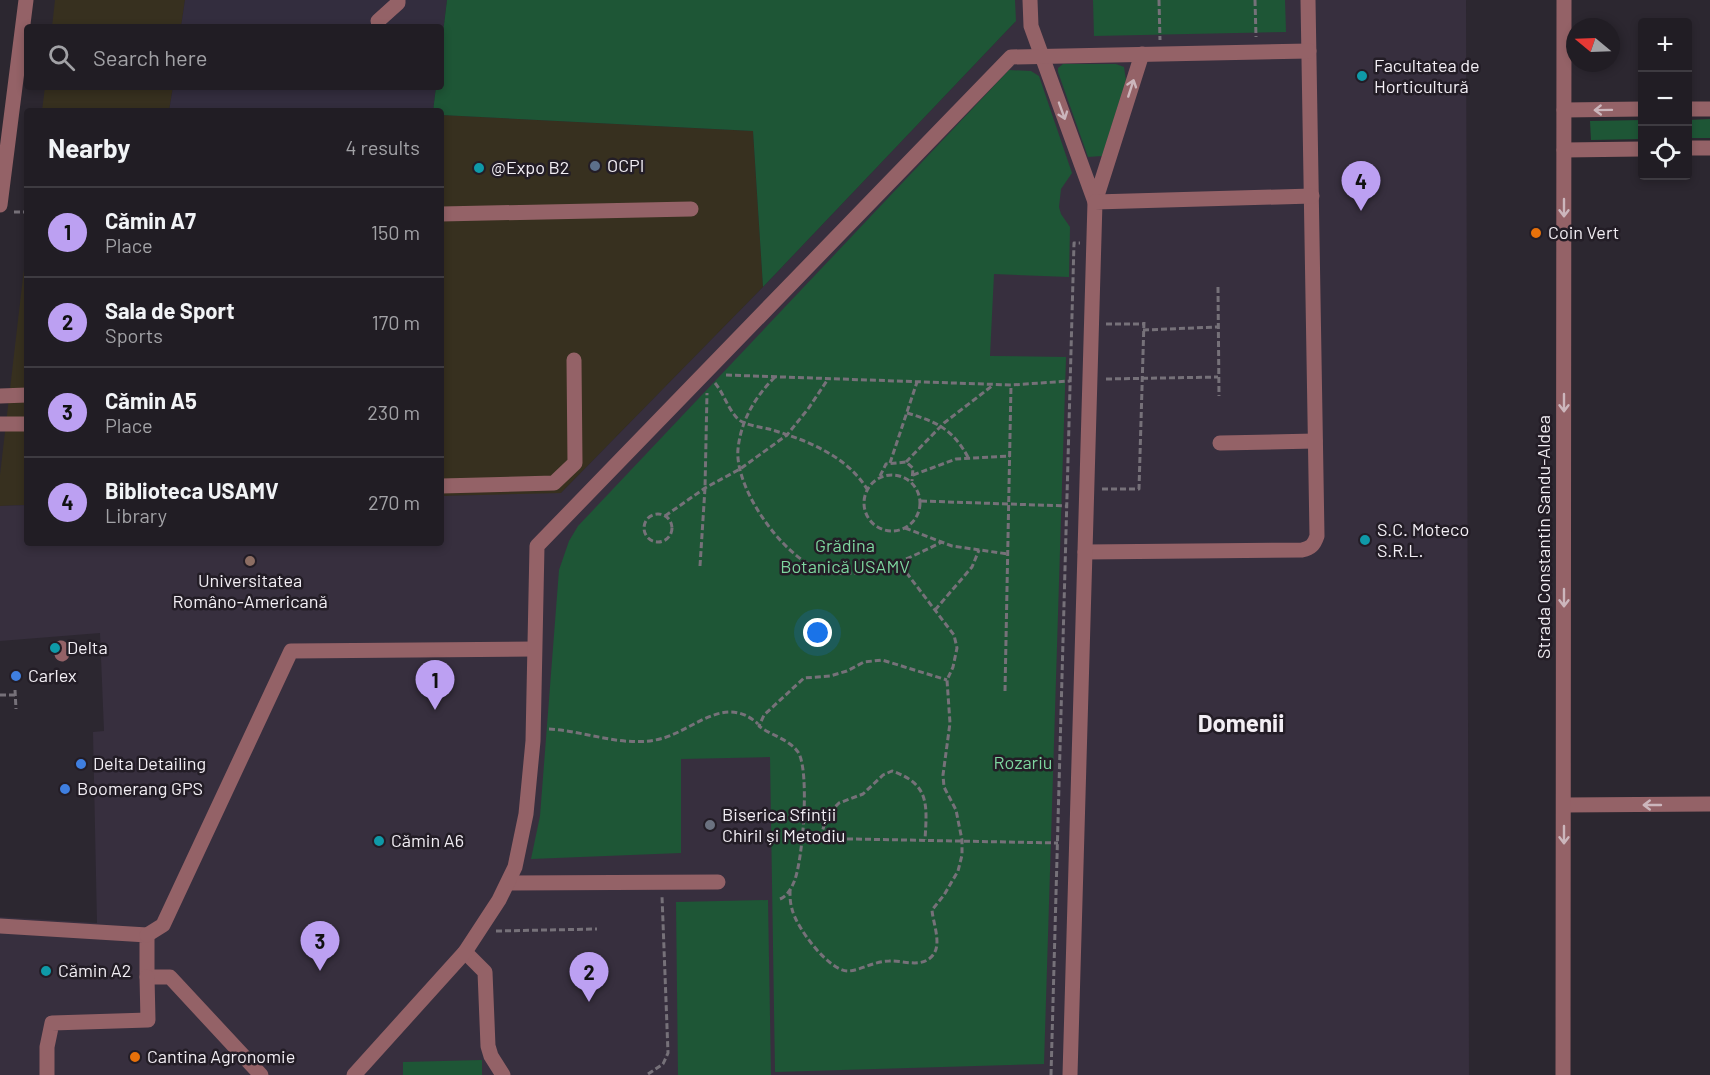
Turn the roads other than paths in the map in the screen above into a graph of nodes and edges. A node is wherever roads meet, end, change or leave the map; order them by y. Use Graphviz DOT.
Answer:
graph roads {
  1 [pos="26,0"];
  2 [pos="398,0"];
  3 [pos="1030,0"];
  4 [pos="1308,0"];
  5 [pos="1564,0"];
  6 [pos="378,21"];
  7 [pos="1309,51"];
  8 [pos="1142,54"];
  9 [pos="1043,56"];
  10 [pos="1638,109"];
  11 [pos="1692,109"];
  12 [pos="1710,109"];
  13 [pos="1564,110"];
  14 [pos="1692,148"];
  15 [pos="1710,148"];
  16 [pos="1638,149"];
  17 [pos="1564,150"];
  18 [pos="1312,196"];
  19 [pos="1095,202"];
  20 [pos="0,205"];
  21 [pos="691,209"];
  22 [pos="444,214"];
  23 [pos="574,360"];
  24 [pos="24,395"];
  25 [pos="0,396"];
  26 [pos="0,424"];
  27 [pos="24,424"];
  28 [pos="1315,441"];
  29 [pos="1220,442"];
  30 [pos="444,486"];
  31 [pos="1085,552"];
  32 [pos="534,649"];
  33 [pos="1710,804"];
  34 [pos="1564,806"];
  35 [pos="718,882"];
  36 [pos="509,883"];
  37 [pos="0,926"];
  38 [pos="147,935"];
  39 [pos="465,952"];
  40 [pos="147,977"];
  41 [pos="47,1075"];
  42 [pos="261,1075"];
  43 [pos="354,1075"];
  44 [pos="503,1075"];
  45 [pos="1070,1075"];
  46 [pos="1563,1075"];
  1 -- 20 [label="street"];
  2 -- 6 [label="street"];
  3 -- 9 [label="street"];
  4 -- 7 [label="street"];
  5 -- 13 [label="street, Strada Constantin Sandu-Aldea"];
  7 -- 8 [label="street"];
  7 -- 18 [label="street"];
  8 -- 9 [label="street"];
  19 -- 8 [label="street, one-way"];
  9 -- 19 [label="street, one-way"];
  9 -- 32 [label="street"];
  10 -- 13 [label="street, one-way"];
  11 -- 12 [label="street"];
  13 -- 17 [label="street, Strada Constantin Sandu-Aldea"];
  14 -- 15 [label="street"];
  16 -- 17 [label="street"];
  17 -- 34 [label="street, Strada Constantin Sandu-Aldea, one-way"];
  18 -- 19 [label="street"];
  18 -- 28 [label="street"];
  19 -- 31 [label="street"];
  21 -- 22 [label="street"];
  23 -- 30 [label="street"];
  24 -- 25 [label="street"];
  26 -- 27 [label="street"];
  28 -- 29 [label="street"];
  28 -- 31 [label="street"];
  31 -- 45 [label="street"];
  32 -- 36 [label="street"];
  32 -- 38 [label="street"];
  33 -- 34 [label="street, one-way"];
  34 -- 46 [label="street, Strada Constantin Sandu-Aldea, one-way"];
  35 -- 36 [label="street"];
  36 -- 39 [label="street"];
  37 -- 38 [label="street"];
  38 -- 40 [label="street"];
  39 -- 43 [label="street"];
  39 -- 44 [label="street"];
  40 -- 41 [label="street"];
  40 -- 42 [label="street"];
}
